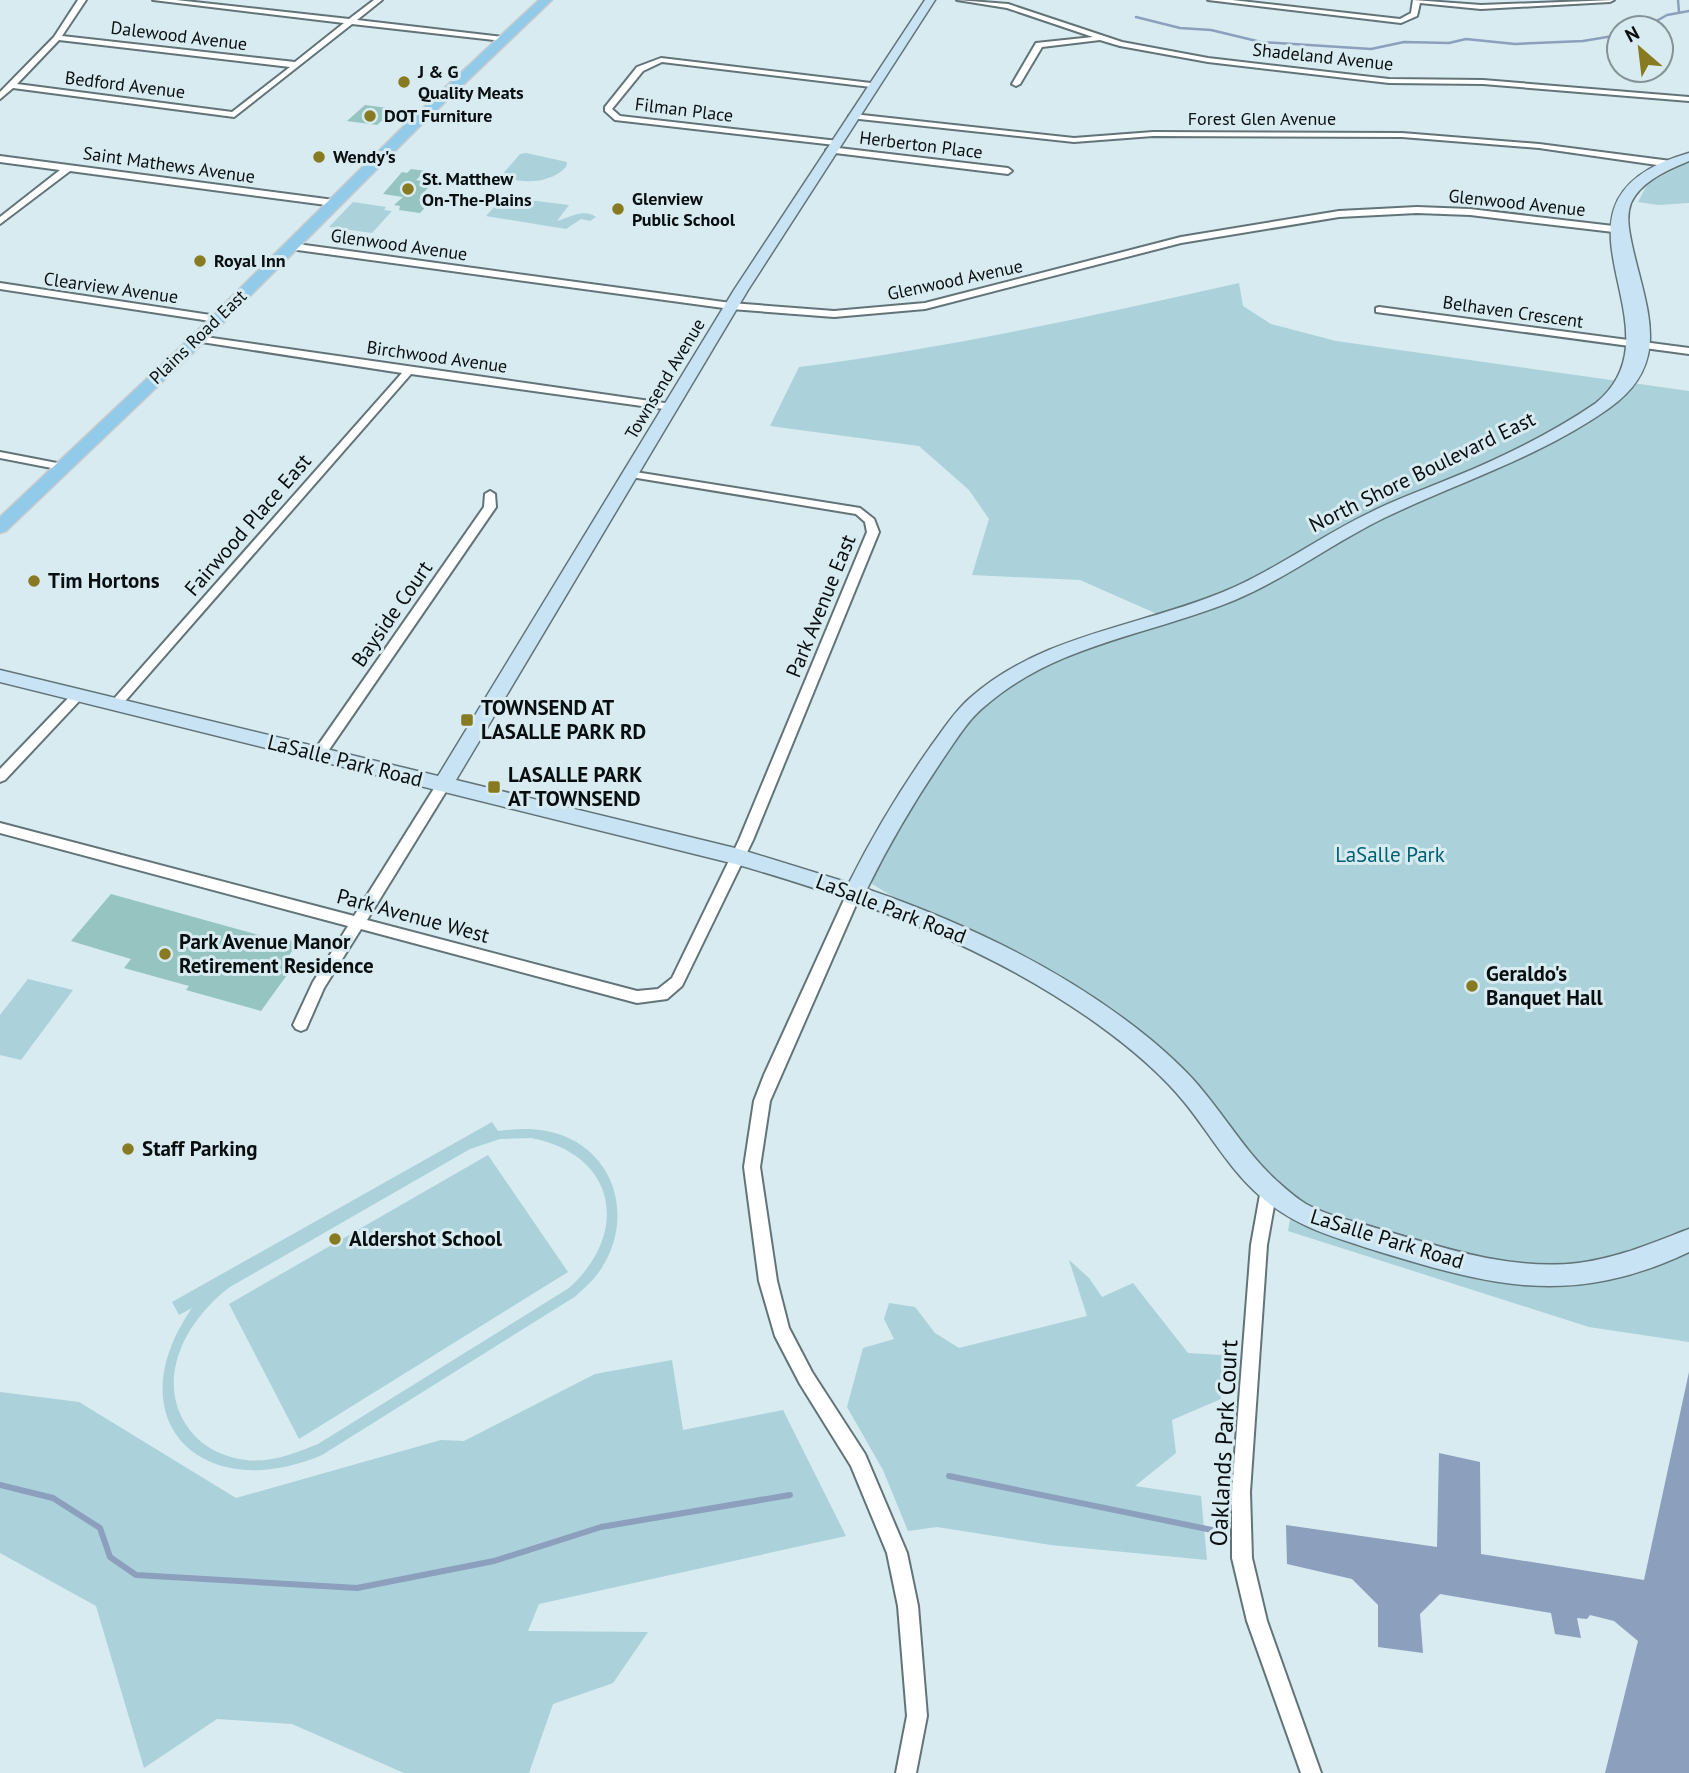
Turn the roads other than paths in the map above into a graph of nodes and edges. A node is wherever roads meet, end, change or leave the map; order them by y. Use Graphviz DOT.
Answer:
graph roads {
  1 [pos="82,0"];
  2 [pos="157,0"];
  3 [pos="378,0"];
  4 [pos="547,0"];
  5 [pos="930,0"];
  6 [pos="961,0"];
  7 [pos="1212,0"];
  8 [pos="1417,0"];
  9 [pos="1610,0"];
  10 [pos="351,22"];
  11 [pos="57,38"];
  12 [pos="503,39"];
  13 [pos="1105,39"];
  14 [pos="297,65"];
  15 [pos="1016,84"];
  16 [pos="871,85"];
  17 [pos="12,86"];
  18 [pos="0,97"];
  19 [pos="1689,99"];
  20 [pos="853,116"];
  21 [pos="833,146"];
  22 [pos="1689,158"];
  23 [pos="0,159"];
  24 [pos="1671,164"];
  25 [pos="69,167"];
  26 [pos="1008,171"];
  27 [pos="334,204"];
  28 [pos="0,221"];
  29 [pos="1622,230"];
  30 [pos="290,246"];
  31 [pos="0,286"];
  32 [pos="731,306"];
  33 [pos="1379,310"];
  34 [pos="217,319"];
  35 [pos="198,338"];
  36 [pos="1643,344"];
  37 [pos="1689,351"];
  38 [pos="409,371"];
  39 [pos="671,407"];
  40 [pos="0,455"];
  41 [pos="62,467"];
  42 [pos="629,474"];
  43 [pos="490,494"];
  44 [pos="0,527"];
  45 [pos="0,676"];
  46 [pos="78,695"];
  47 [pos="116,704"];
  48 [pos="319,754"];
  49 [pos="0,777"];
  50 [pos="443,785"];
  51 [pos="0,828"];
  52 [pos="739,858"];
  53 [pos="855,891"];
  54 [pos="360,922"];
  55 [pos="301,1024"];
  56 [pos="1269,1189"];
  57 [pos="1689,1240"];
  58 [pos="906,1773"];
  59 [pos="1311,1773"];
  1 -- 11 [label="street"];
  2 -- 10 [label="street"];
  3 -- 10 [label="street"];
  4 -- 12 [label="main road, Plains Road East"];
  5 -- 16 [label="street, Townsend Avenue"];
  6 -- 13 [label="street, Shadeland Avenue"];
  7 -- 8 [label="street"];
  8 -- 9 [label="street"];
  10 -- 12 [label="street"];
  10 -- 14 [label="street"];
  11 -- 14 [label="street, Dalewood Avenue"];
  11 -- 17 [label="street"];
  12 -- 27 [label="main road, Plains Road East"];
  13 -- 15 [label="street"];
  13 -- 19 [label="street, Shadeland Avenue"];
  14 -- 17 [label="street, Bedford Avenue"];
  16 -- 20 [label="street, Townsend Avenue"];
  16 -- 21 [label="street, Filman Place"];
  17 -- 18 [label="street"];
  20 -- 21 [label="street, Townsend Avenue"];
  20 -- 24 [label="street, Forest Glen Avenue"];
  21 -- 26 [label="street, Herberton Place"];
  21 -- 32 [label="street, Townsend Avenue"];
  22 -- 24 [label="street, North Shore Boulevard East"];
  23 -- 25 [label="street, Saint Mathews Avenue"];
  24 -- 29 [label="street, North Shore Boulevard East"];
  25 -- 27 [label="street, Saint Mathews Avenue"];
  25 -- 28 [label="street"];
  27 -- 30 [label="main road, Plains Road East"];
  29 -- 32 [label="street, Glenwood Avenue"];
  29 -- 36 [label="street, North Shore Boulevard East"];
  30 -- 32 [label="street, Glenwood Avenue"];
  30 -- 34 [label="main road, Plains Road East"];
  31 -- 34 [label="street, Clearview Avenue"];
  32 -- 39 [label="street, Townsend Avenue"];
  33 -- 36 [label="street, Belhaven Crescent"];
  34 -- 35 [label="main road, Plains Road East"];
  35 -- 38 [label="street, Birchwood Avenue"];
  35 -- 41 [label="main road, Plains Road East"];
  36 -- 37 [label="street"];
  36 -- 53 [label="street, North Shore Boulevard East"];
  38 -- 39 [label="street, Birchwood Avenue"];
  38 -- 47 [label="street, Fairwood Place East"];
  39 -- 42 [label="street, Townsend Avenue"];
  40 -- 41 [label="street"];
  41 -- 44 [label="main road, Plains Road East"];
  42 -- 50 [label="street, Townsend Avenue"];
  42 -- 52 [label="street, Park Avenue East"];
  43 -- 48 [label="street, Bayside Court"];
  45 -- 46 [label="street, LaSalle Park Road"];
  46 -- 47 [label="street, LaSalle Park Road"];
  46 -- 49 [label="street"];
  47 -- 48 [label="street, LaSalle Park Road"];
  48 -- 50 [label="street, LaSalle Park Road"];
  50 -- 52 [label="street, LaSalle Park Road"];
  50 -- 54 [label="street"];
  51 -- 54 [label="street, Park Avenue West"];
  52 -- 53 [label="street, LaSalle Park Road"];
  52 -- 54 [label="street, Park Avenue West"];
  53 -- 56 [label="street, LaSalle Park Road"];
  53 -- 58 [label="street"];
  54 -- 55 [label="street"];
  56 -- 57 [label="street, LaSalle Park Road"];
  56 -- 59 [label="street, Oaklands Park Court"];
}
